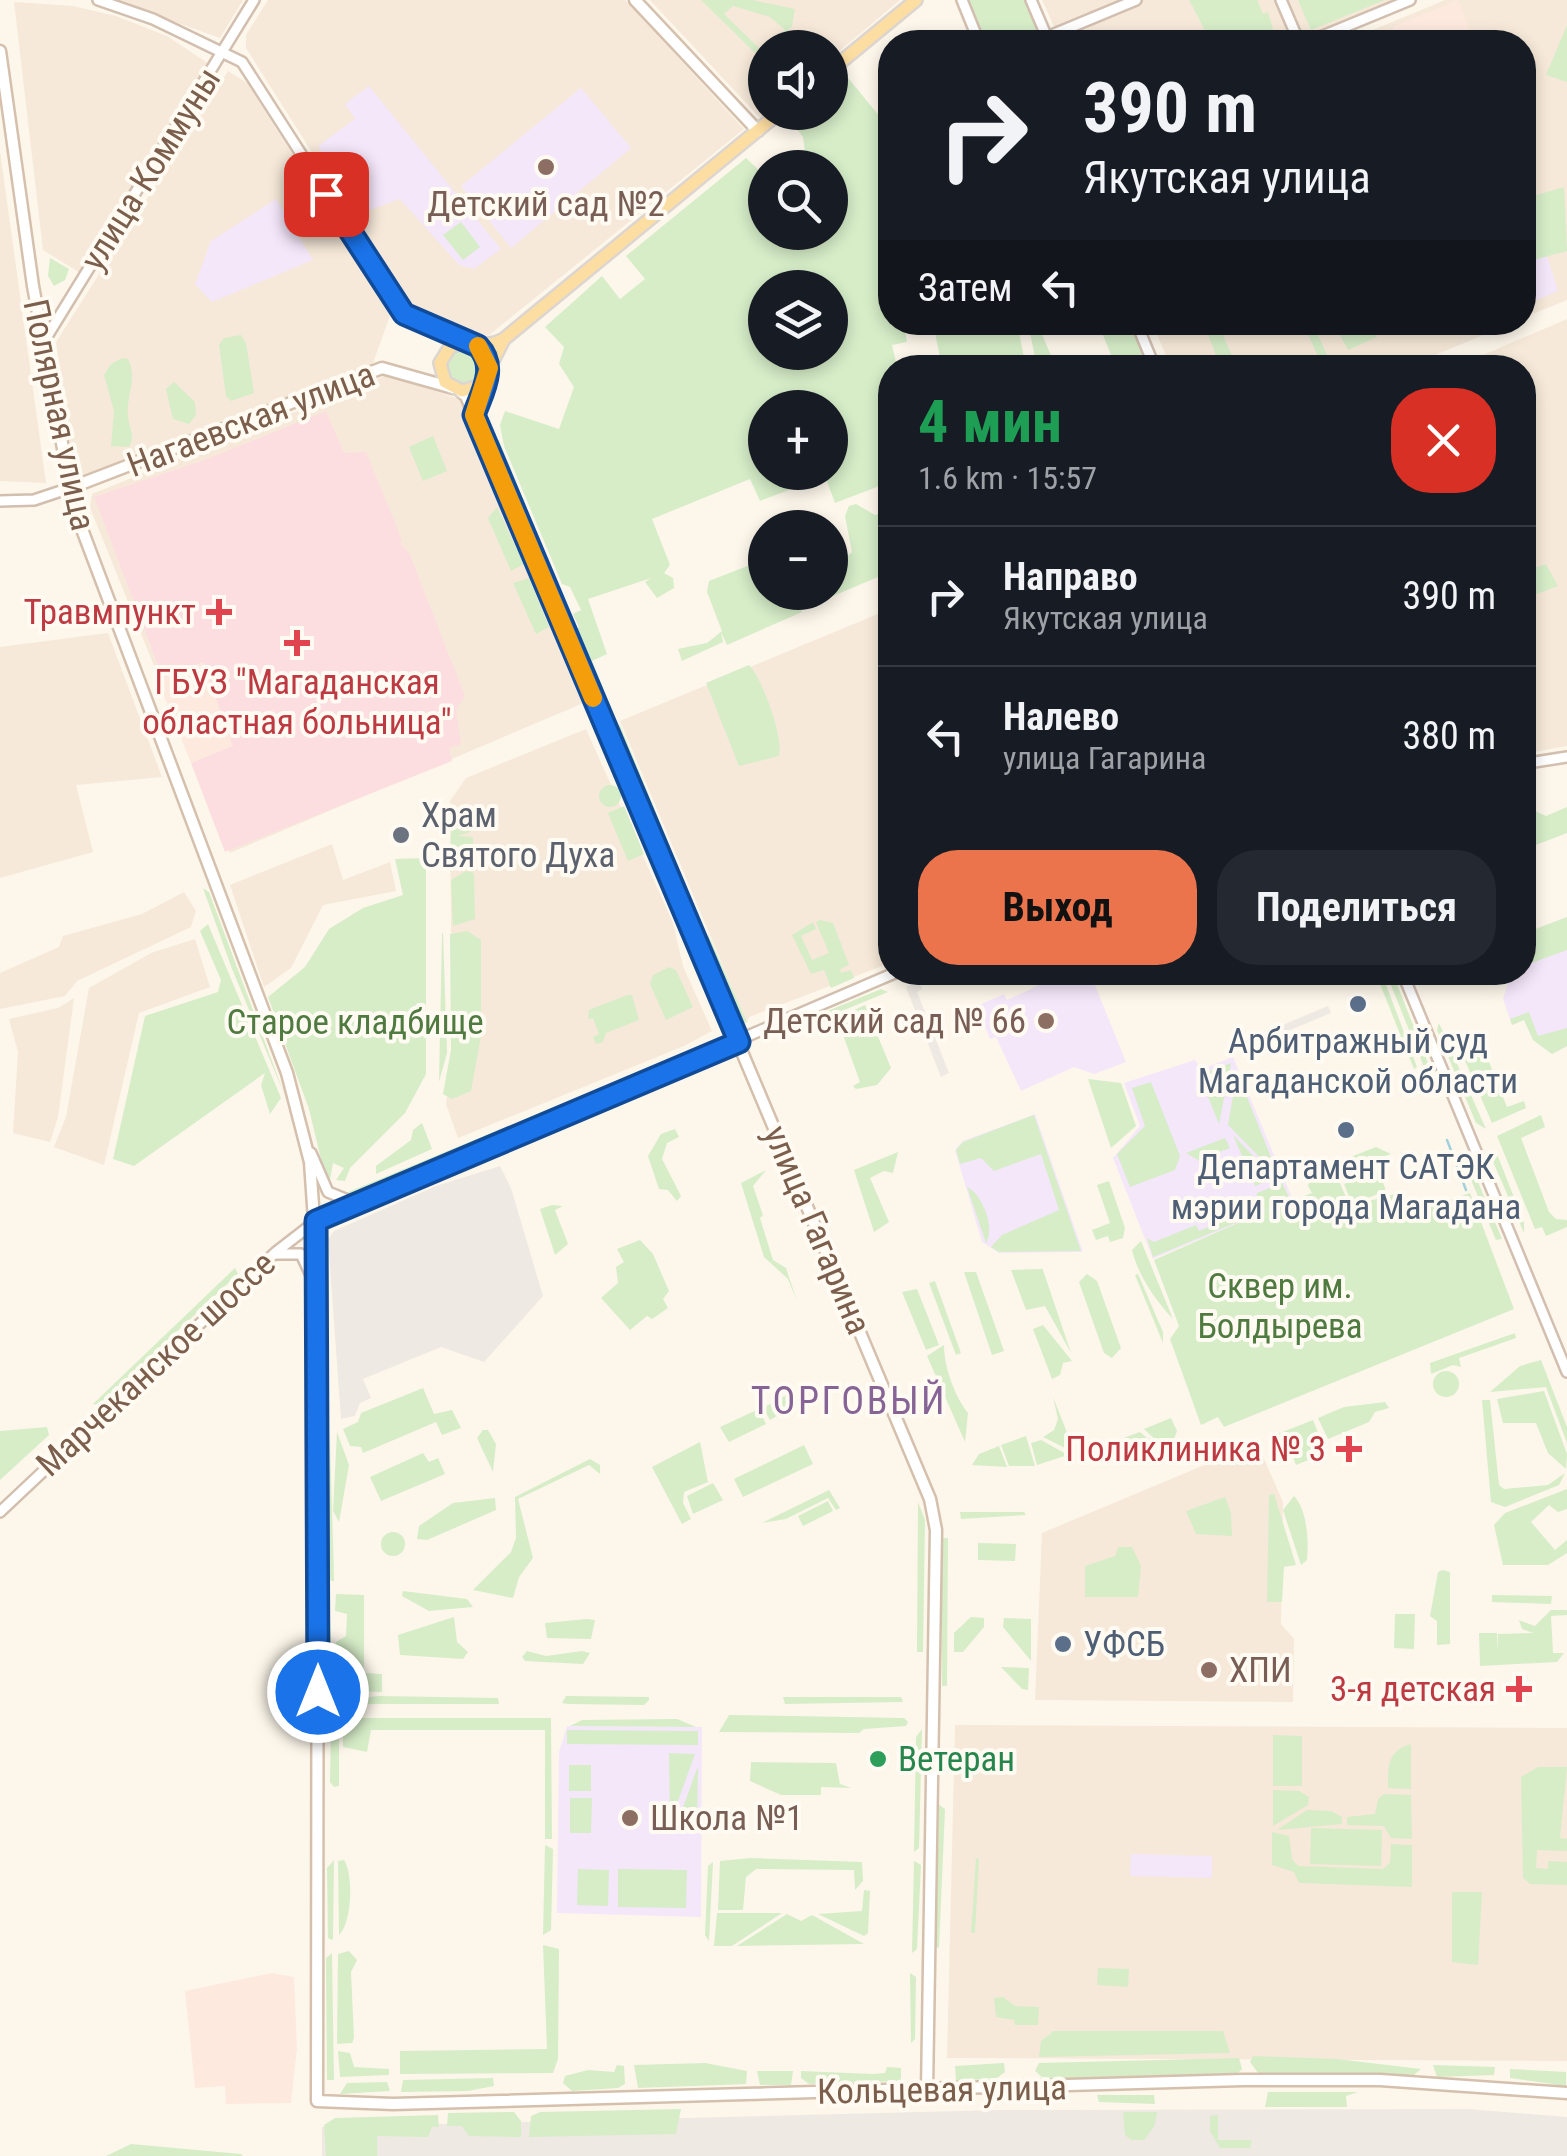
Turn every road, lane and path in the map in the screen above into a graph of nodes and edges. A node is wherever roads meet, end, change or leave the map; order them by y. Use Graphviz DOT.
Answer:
graph roads {
  1 [pos="98,0"];
  2 [pos="254,0"];
  3 [pos="636,0"];
  4 [pos="916,0"];
  5 [pos="962,0"];
  6 [pos="1032,0"];
  7 [pos="1136,0"];
  8 [pos="1281,0"];
  9 [pos="1410,0"];
  10 [pos="880,30"];
  11 [pos="975,30"];
  12 [pos="1044,30"];
  13 [pos="1070,30"];
  14 [pos="1294,30"];
  15 [pos="1337,30"];
  16 [pos="878,31"];
  17 [pos="0,51"];
  18 [pos="224,52"];
  19 [pos="848,56"];
  20 [pos="758,131"];
  21 [pos="430,326"];
  22 [pos="46,338"];
  23 [pos="504,339"];
  24 [pos="472,344"];
  25 [pos="442,359"];
  26 [pos="413,375"];
  27 [pos="488,375"];
  28 [pos="457,390"];
  29 [pos="474,415"];
  30 [pos="70,488"];
  31 [pos="0,501"];
  32 [pos="1567,757"];
  33 [pos="1536,762"];
  34 [pos="878,980"];
  35 [pos="1407,985"];
  36 [pos="739,1042"];
  37 [pos="307,1144"];
  38 [pos="355,1203"];
  39 [pos="316,1221"];
  40 [pos="274,1254"];
  41 [pos="318,1293"];
  42 [pos="1567,1372"];
  43 [pos="0,1512"];
  44 [pos="927,2091"];
  45 [pos="1567,2092"];
  46 [pos="317,2101"];
  1 -- 18 [label="street"];
  2 -- 18 [label="street, улица Коммуны"];
  3 -- 20 [label="main road"];
  4 -- 10 [label="main road"];
  5 -- 11 [label="street"];
  6 -- 12 [label="street"];
  7 -- 13 [label="street"];
  8 -- 14 [label="street"];
  9 -- 15 [label="street"];
  16 -- 19 [label="main road"];
  17 -- 22 [label="main road, Полярная улица"];
  18 -- 21 [label="street"];
  18 -- 22 [label="street, улица Коммуны"];
  20 -- 23 [label="main road"];
  21 -- 24 [label="street"];
  21 -- 25 [label="street"];
  22 -- 30 [label="main road, Полярная улица"];
  23 -- 24 [label="main road"];
  23 -- 27 [label="main road"];
  24 -- 25 [label="main road"];
  24 -- 27 [label="main road"];
  25 -- 26 [label="main road, Нагаевская улица"];
  25 -- 28 [label="main road"];
  26 -- 28 [label="main road"];
  26 -- 30 [label="main road, Нагаевская улица"];
  27 -- 28 [label="main road"];
  27 -- 29 [label="main road"];
  28 -- 29 [label="main road, улица Гагарина"];
  29 -- 36 [label="main road, улица Гагарина"];
  30 -- 31 [label="street, Нагаевская улица"];
  30 -- 37 [label="main road, Полярная улица"];
  32 -- 33 [label="street"];
  34 -- 36 [label="street, Марчеканское шоссе"];
  35 -- 42 [label="street"];
  36 -- 38 [label="street, Марчеканское шоссе"];
  36 -- 44 [label="main road, улица Гагарина"];
  37 -- 38 [label="street"];
  37 -- 39 [label="main road, Полярная улица"];
  38 -- 39 [label="street, Марчеканское шоссе"];
  39 -- 40 [label="street, Марчеканское шоссе"];
  39 -- 41 [label="main road, Полярная улица"];
  40 -- 41 [label="street"];
  40 -- 43 [label="street, Марчеканское шоссе"];
  41 -- 46 [label="main road, Полярная улица"];
  44 -- 45 [label="main road, Кольцевая улица"];
  44 -- 46 [label="main road, Кольцевая улица"];
}
